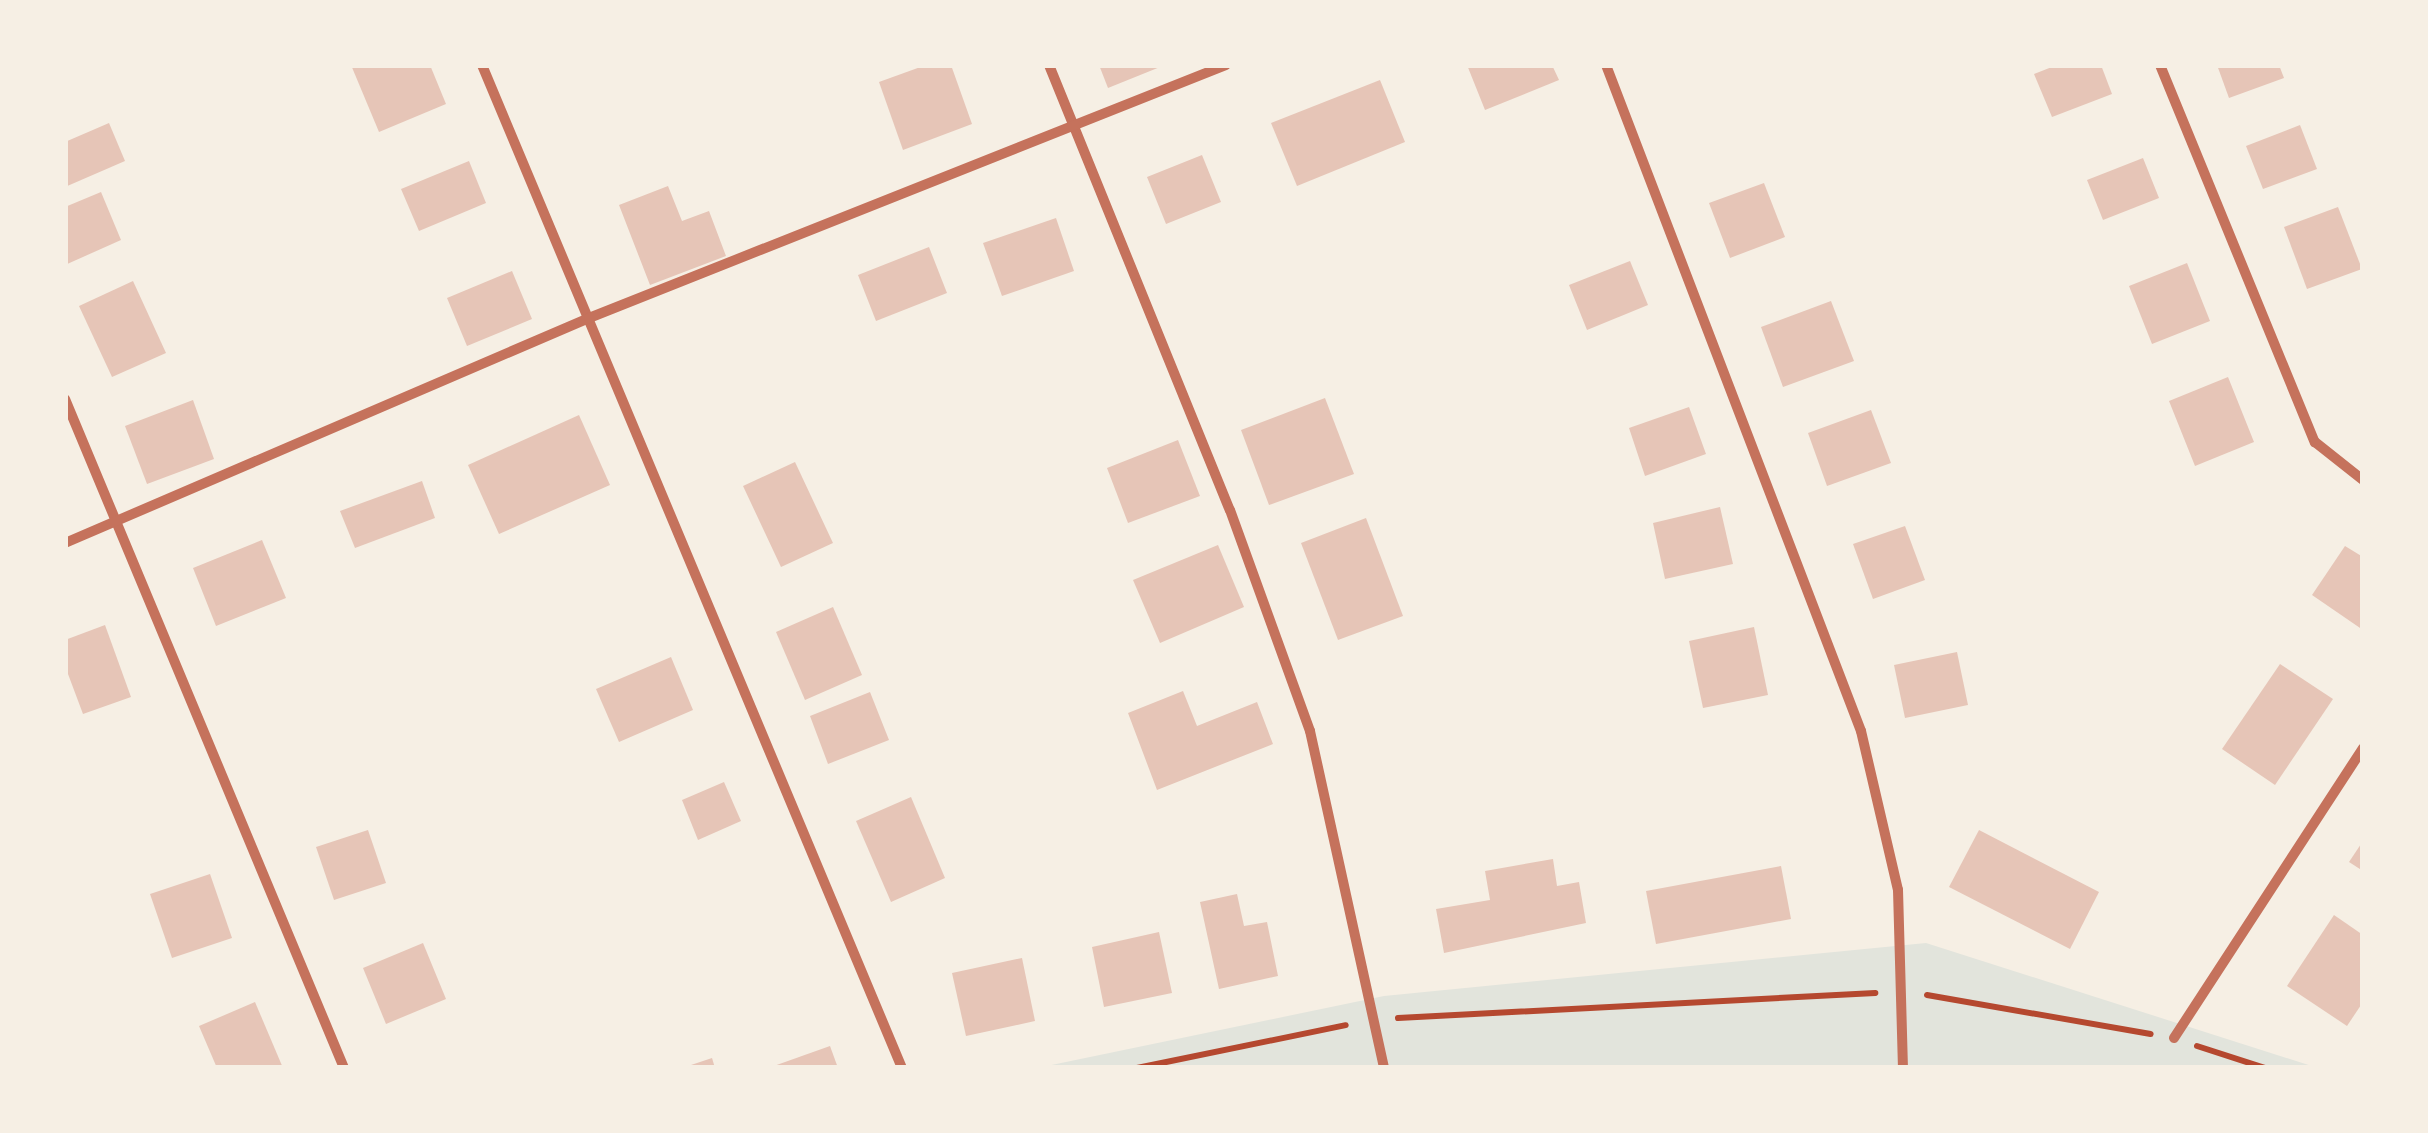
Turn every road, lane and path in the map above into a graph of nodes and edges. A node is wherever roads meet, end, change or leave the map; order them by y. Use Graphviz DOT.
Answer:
graph roads {
  1 [pos="482,65"];
  2 [pos="1050,65"];
  3 [pos="1226,65"];
  4 [pos="1606,65"];
  5 [pos="2160,65"];
  6 [pos="1074,125"];
  7 [pos="590,318"];
  8 [pos="65,399"];
  9 [pos="2363,480"];
  10 [pos="116,521"];
  11 [pos="65,543"];
  12 [pos="2363,748"];
  13 [pos="1904,992"];
  14 [pos="1374,1020"];
  15 [pos="2174,1038"];
  16 [pos="344,1068"];
  17 [pos="902,1068"];
  18 [pos="1137,1068"];
  19 [pos="1384,1068"];
  20 [pos="1903,1068"];
  21 [pos="2265,1068"];
  1 -- 7 [label="street"];
  2 -- 6 [label="street"];
  3 -- 6 [label="street"];
  4 -- 13 [label="street"];
  5 -- 9 [label="street"];
  6 -- 7 [label="street"];
  6 -- 14 [label="street"];
  7 -- 10 [label="street"];
  7 -- 17 [label="street"];
  8 -- 10 [label="street"];
  10 -- 11 [label="street"];
  10 -- 16 [label="street"];
  12 -- 15 [label="street"];
  13 -- 14 [label="path"];
  13 -- 15 [label="path"];
  13 -- 20 [label="street"];
  14 -- 18 [label="path"];
  14 -- 19 [label="street"];
  15 -- 21 [label="path"];
}
